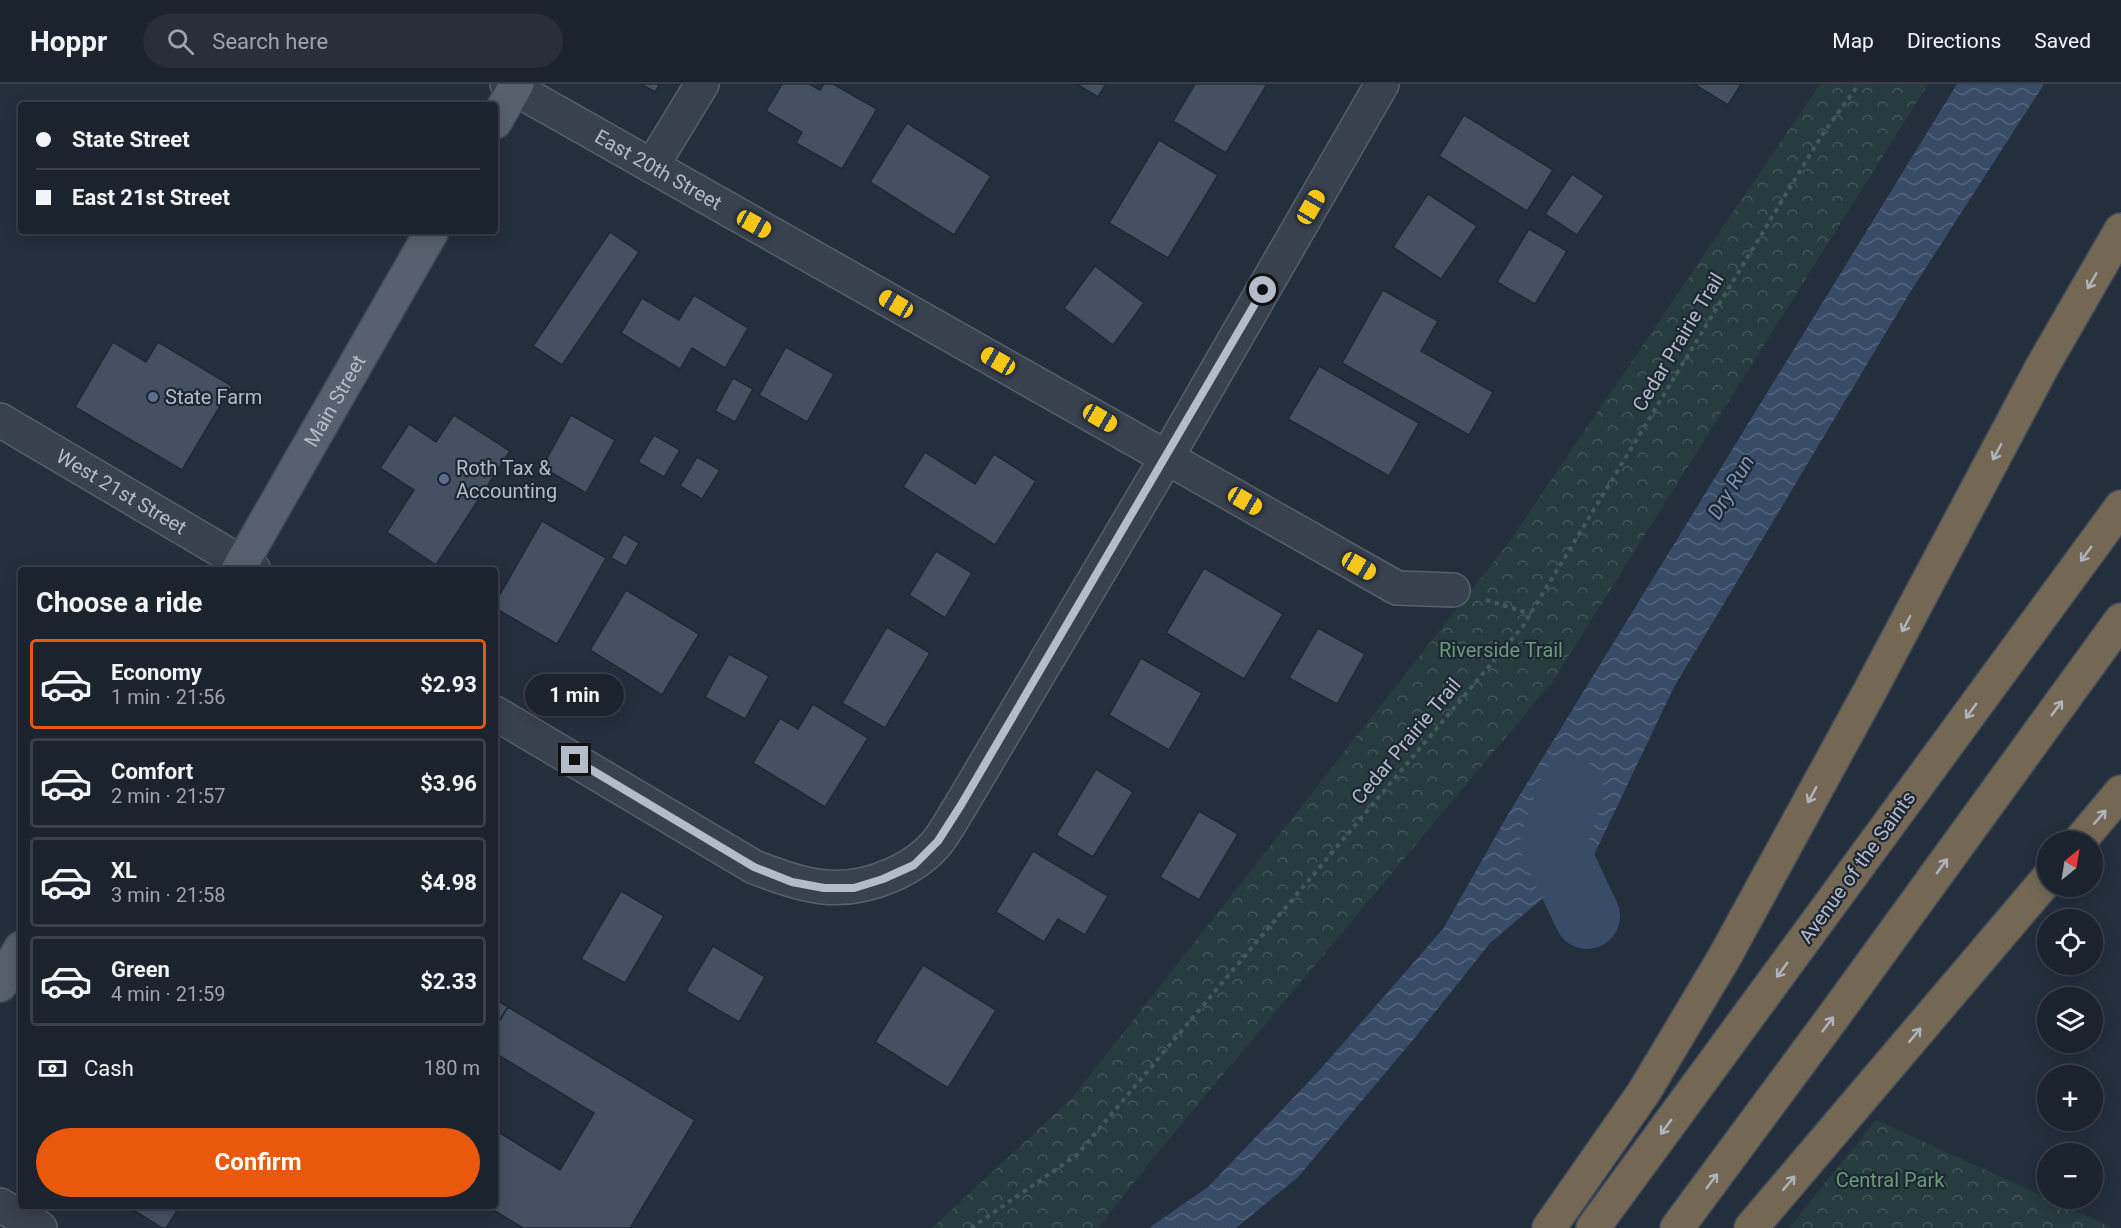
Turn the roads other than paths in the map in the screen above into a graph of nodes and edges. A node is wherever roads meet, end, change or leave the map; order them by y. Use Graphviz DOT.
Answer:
graph roads {
  1 [pos="702,84"];
  2 [pos="1382,84"];
  3 [pos="513,85"];
  4 [pos="498,116"];
  5 [pos="652,166"];
  6 [pos="2121,230"];
  7 [pos="430,234"];
  8 [pos="0,420"];
  9 [pos="1167,457"];
  10 [pos="2121,507"];
  11 [pos="243,567"];
  12 [pos="246,567"];
  13 [pos="1453,590"];
  14 [pos="2121,620"];
  15 [pos="498,715"];
  16 [pos="2121,792"];
  17 [pos="2088,831"];
  18 [pos="2037,891"];
  19 [pos="18,953"];
  20 [pos="0,984"];
  21 [pos="0,1205"];
  22 [pos="40,1228"];
  23 [pos="1549,1228"];
  24 [pos="1593,1228"];
  25 [pos="1677,1228"];
  26 [pos="1751,1228"];
  1 -- 5 [label="street"];
  2 -- 9 [label="street"];
  3 -- 4 [label="main road"];
  3 -- 5 [label="street, East 20th Street"];
  5 -- 9 [label="street, East 20th Street"];
  6 -- 23 [label="highway, one-way"];
  7 -- 12 [label="main road, Main Street"];
  8 -- 11 [label="street, West 21st Street"];
  9 -- 13 [label="street, East 20th Street"];
  9 -- 15 [label="street"];
  10 -- 24 [label="highway, Avenue of the Saints, one-way"];
  25 -- 14 [label="highway, one-way"];
  17 -- 16 [label="highway, one-way"];
  26 -- 18 [label="highway, one-way"];
  19 -- 20 [label="main road"];
  21 -- 22 [label="street"];
}
